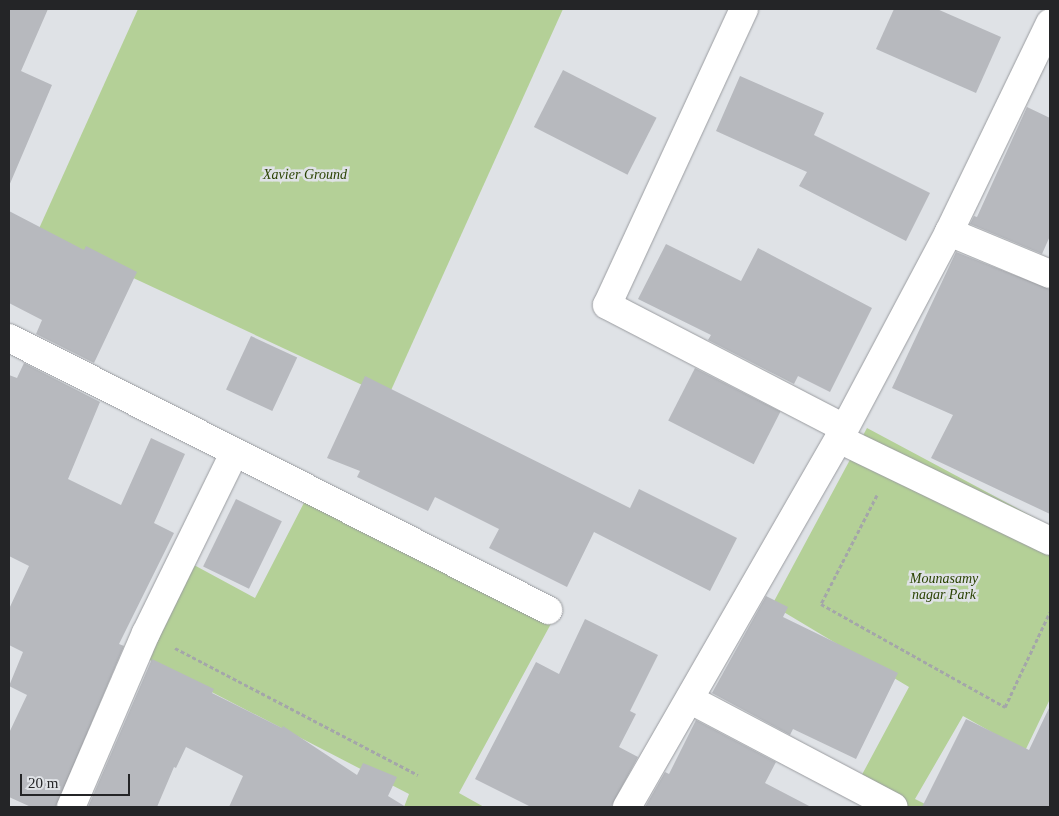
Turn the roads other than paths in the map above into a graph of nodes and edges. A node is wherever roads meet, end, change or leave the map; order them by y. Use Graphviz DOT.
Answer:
graph roads {
  1 [pos="744,9"];
  2 [pos="1050,23"];
  3 [pos="949,232"];
  4 [pos="1050,274"];
  5 [pos="9,338"];
  6 [pos="842,433"];
  7 [pos="234,453"];
  8 [pos="1050,541"];
  9 [pos="548,610"];
  10 [pos="691,700"];
  11 [pos="71,807"];
  12 [pos="627,807"];
  13 [pos="894,807"];
  1 -- 6 [label="street"];
  2 -- 3 [label="street"];
  3 -- 4 [label="street"];
  3 -- 6 [label="street"];
  5 -- 7 [label="street"];
  6 -- 8 [label="street"];
  6 -- 10 [label="street"];
  7 -- 9 [label="street"];
  7 -- 11 [label="street"];
  10 -- 12 [label="street"];
  10 -- 13 [label="street"];
}
